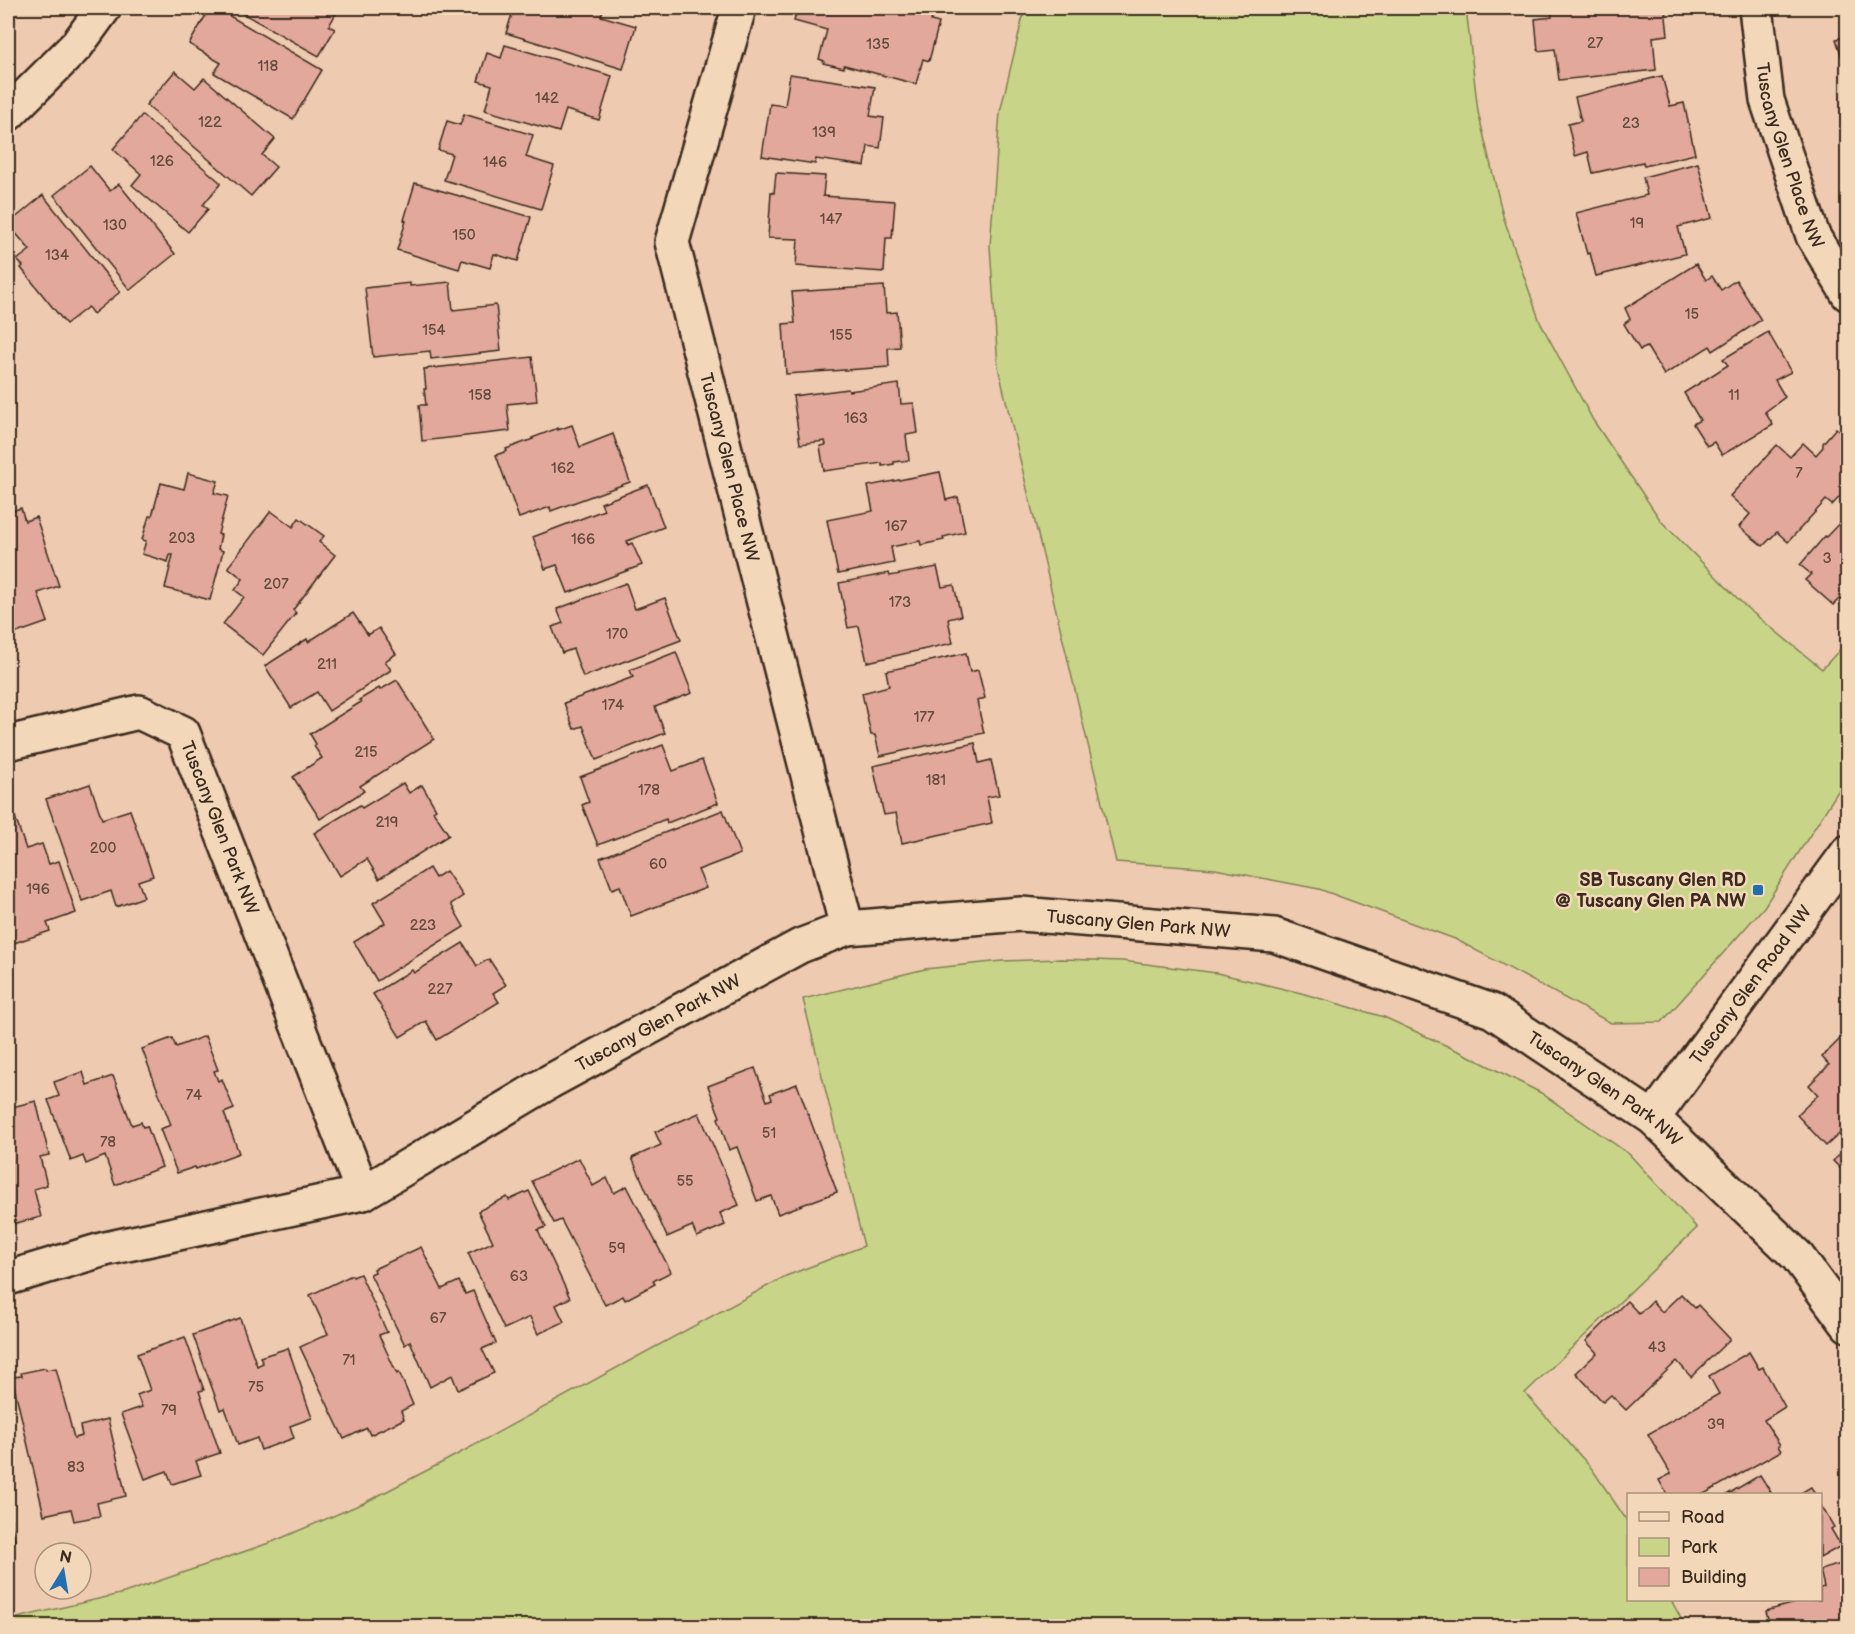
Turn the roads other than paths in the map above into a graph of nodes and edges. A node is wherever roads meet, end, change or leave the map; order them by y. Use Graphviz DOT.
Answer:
graph roads {
  1 [pos="104,8"];
  2 [pos="739,8"];
  3 [pos="1756,8"];
  4 [pos="8,114"];
  5 [pos="1848,294"];
  6 [pos="8,743"];
  7 [pos="1848,852"];
  8 [pos="847,928"];
  9 [pos="1653,1118"];
  10 [pos="363,1194"];
  11 [pos="8,1278"];
  12 [pos="1848,1325"];
  1 -- 4 [label="street"];
  2 -- 8 [label="street, Tuscany Glen Place NW"];
  3 -- 5 [label="street, Tuscany Glen Place NW"];
  6 -- 10 [label="street, Tuscany Glen Park NW"];
  7 -- 9 [label="street, Tuscany Glen Road NW"];
  8 -- 9 [label="street, Tuscany Glen Park NW"];
  8 -- 10 [label="street, Tuscany Glen Park NW"];
  9 -- 12 [label="street, Tuscany Glen Park NW"];
  10 -- 11 [label="street, Tuscany Glen Park NW"];
}
